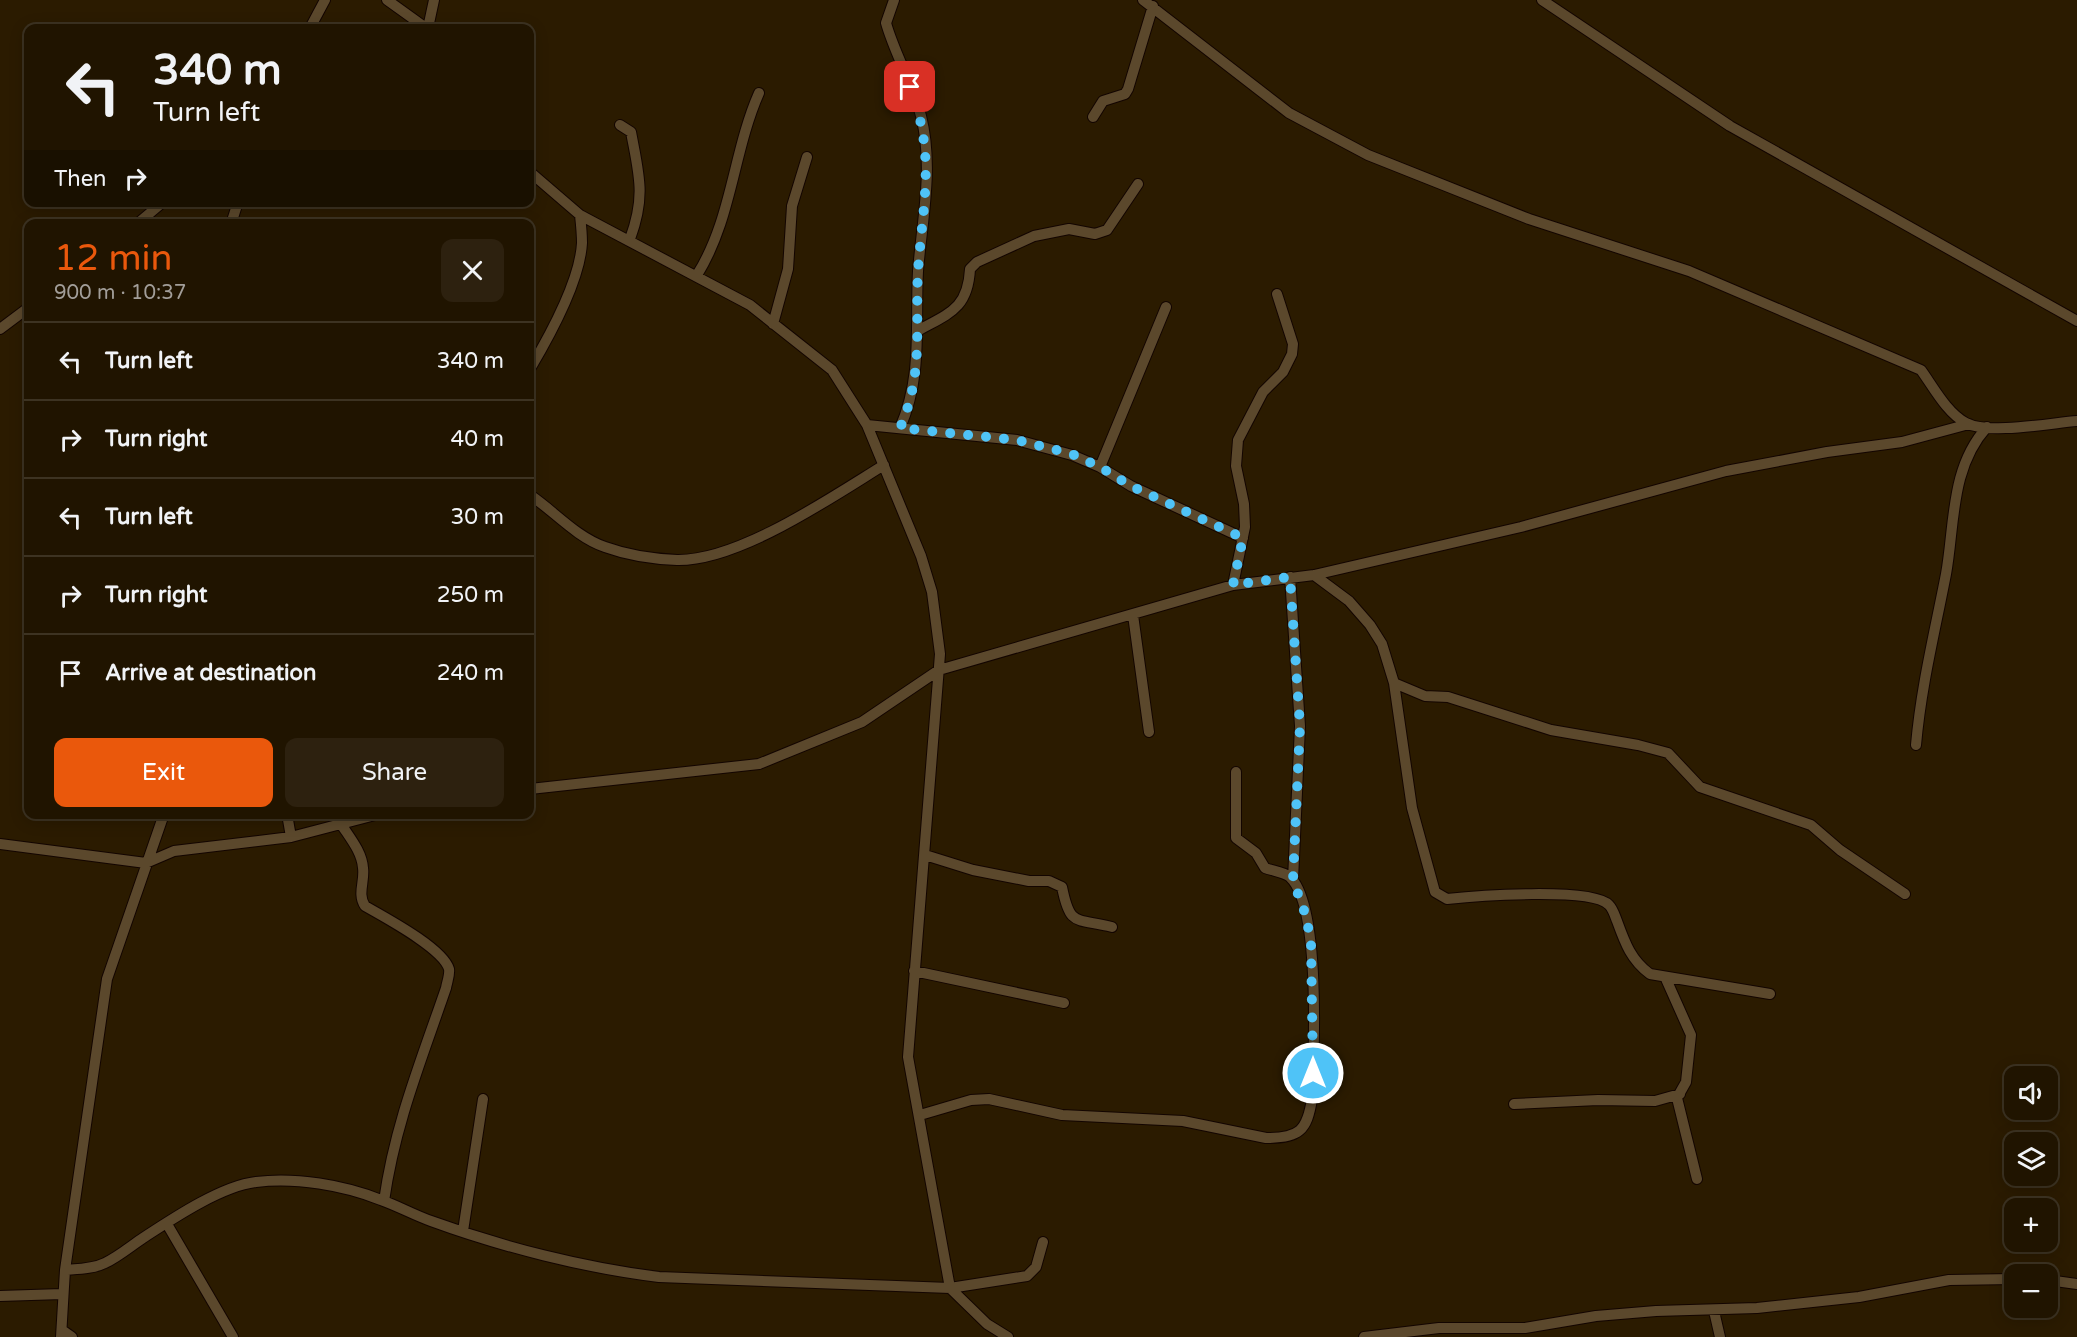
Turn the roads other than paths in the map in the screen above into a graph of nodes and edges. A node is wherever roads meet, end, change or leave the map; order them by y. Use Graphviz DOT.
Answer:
graph roads {
  1 [pos="325,0"];
  2 [pos="387,0"];
  3 [pos="434,0"];
  4 [pos="894,0"];
  5 [pos="1542,0"];
  6 [pos="1148,3"];
  7 [pos="312,24"];
  8 [pos="421,24"];
  9 [pos="428,24"];
  10 [pos="759,93"];
  11 [pos="1093,117"];
  12 [pos="620,125"];
  13 [pos="807,157"];
  14 [pos="534,175"];
  15 [pos="1138,184"];
  16 [pos="157,207"];
  17 [pos="580,215"];
  18 [pos="143,219"];
  19 [pos="630,239"];
  20 [pos="697,275"];
  21 [pos="1277,294"];
  22 [pos="1166,307"];
  23 [pos="24,311"];
  24 [pos="2077,321"];
  25 [pos="773,324"];
  26 [pos="0,329"];
  27 [pos="919,330"];
  28 [pos="534,362"];
  29 [pos="2077,421"];
  30 [pos="1969,424"];
  31 [pos="867,425"];
  32 [pos="1986,427"];
  33 [pos="900,428"];
  34 [pos="884,465"];
  35 [pos="1100,467"];
  36 [pos="534,498"];
  37 [pos="1243,538"];
  38 [pos="1314,575"];
  39 [pos="1290,577"];
  40 [pos="1233,585"];
  41 [pos="1133,615"];
  42 [pos="939,670"];
  43 [pos="1394,683"];
  44 [pos="1149,732"];
  45 [pos="1916,745"];
  46 [pos="1236,772"];
  47 [pos="534,789"];
  48 [pos="162,819"];
  49 [pos="287,819"];
  50 [pos="362,819"];
  51 [pos="342,825"];
  52 [pos="291,837"];
  53 [pos="0,844"];
  54 [pos="925,855"];
  55 [pos="146,863"];
  56 [pos="1293,880"];
  57 [pos="1905,894"];
  58 [pos="1112,927"];
  59 [pos="914,971"];
  60 [pos="1666,979"];
  61 [pos="1770,994"];
  62 [pos="1064,1003"];
  63 [pos="1680,1094"];
  64 [pos="483,1099"];
  65 [pos="1514,1104"];
  66 [pos="920,1115"];
  67 [pos="1697,1179"];
  68 [pos="384,1201"];
  69 [pos="168,1224"];
  70 [pos="463,1231"];
  71 [pos="1042,1242"];
  72 [pos="65,1270"];
  73 [pos="2004,1279"];
  74 [pos="2058,1281"];
  75 [pos="2077,1284"];
  76 [pos="950,1288"];
  77 [pos="62,1294"];
  78 [pos="0,1296"];
  79 [pos="1714,1311"];
  80 [pos="61,1333"];
  81 [pos="72,1337"];
  82 [pos="233,1337"];
  83 [pos="1008,1337"];
  84 [pos="1365,1337"];
  85 [pos="1719,1337"];
  1 -- 7 [label="street"];
  2 -- 8 [label="street"];
  3 -- 9 [label="street"];
  4 -- 27 [label="street"];
  5 -- 24 [label="street"];
  6 -- 11 [label="street"];
  6 -- 30 [label="street"];
  10 -- 20 [label="street"];
  12 -- 19 [label="street"];
  13 -- 25 [label="street"];
  14 -- 17 [label="street"];
  15 -- 27 [label="street"];
  16 -- 18 [label="street"];
  17 -- 19 [label="street"];
  17 -- 28 [label="street"];
  19 -- 20 [label="street"];
  20 -- 25 [label="street"];
  21 -- 37 [label="street"];
  22 -- 35 [label="street"];
  23 -- 26 [label="street"];
  25 -- 31 [label="street"];
  27 -- 33 [label="street"];
  29 -- 32 [label="street"];
  30 -- 32 [label="street"];
  30 -- 38 [label="street"];
  31 -- 33 [label="street"];
  31 -- 34 [label="street"];
  32 -- 45 [label="street"];
  33 -- 35 [label="street"];
  34 -- 36 [label="street"];
  34 -- 42 [label="street"];
  35 -- 37 [label="street"];
  37 -- 40 [label="street"];
  38 -- 39 [label="street"];
  38 -- 43 [label="street"];
  39 -- 40 [label="street"];
  39 -- 56 [label="street"];
  40 -- 41 [label="street"];
  41 -- 42 [label="street"];
  41 -- 44 [label="street"];
  42 -- 47 [label="street"];
  42 -- 54 [label="street"];
  43 -- 57 [label="street"];
  43 -- 60 [label="street"];
  46 -- 56 [label="street"];
  48 -- 55 [label="street"];
  49 -- 52 [label="street"];
  50 -- 51 [label="street"];
  51 -- 52 [label="street"];
  51 -- 68 [label="street"];
  52 -- 55 [label="street"];
  53 -- 55 [label="street"];
  54 -- 58 [label="street"];
  54 -- 59 [label="street"];
  55 -- 72 [label="street"];
  56 -- 66 [label="street"];
  59 -- 62 [label="street"];
  59 -- 66 [label="street"];
  60 -- 61 [label="street"];
  60 -- 63 [label="street"];
  63 -- 65 [label="street"];
  63 -- 67 [label="street"];
  64 -- 70 [label="street"];
  66 -- 76 [label="street"];
  68 -- 69 [label="street"];
  68 -- 70 [label="street"];
  69 -- 72 [label="street"];
  69 -- 82 [label="street"];
  70 -- 76 [label="street"];
  71 -- 76 [label="street"];
  72 -- 77 [label="street"];
  73 -- 79 [label="street"];
  74 -- 75 [label="street"];
  76 -- 83 [label="street"];
  77 -- 78 [label="street"];
  77 -- 80 [label="street"];
  79 -- 84 [label="street"];
  79 -- 85 [label="street"];
  80 -- 81 [label="street"];
}
